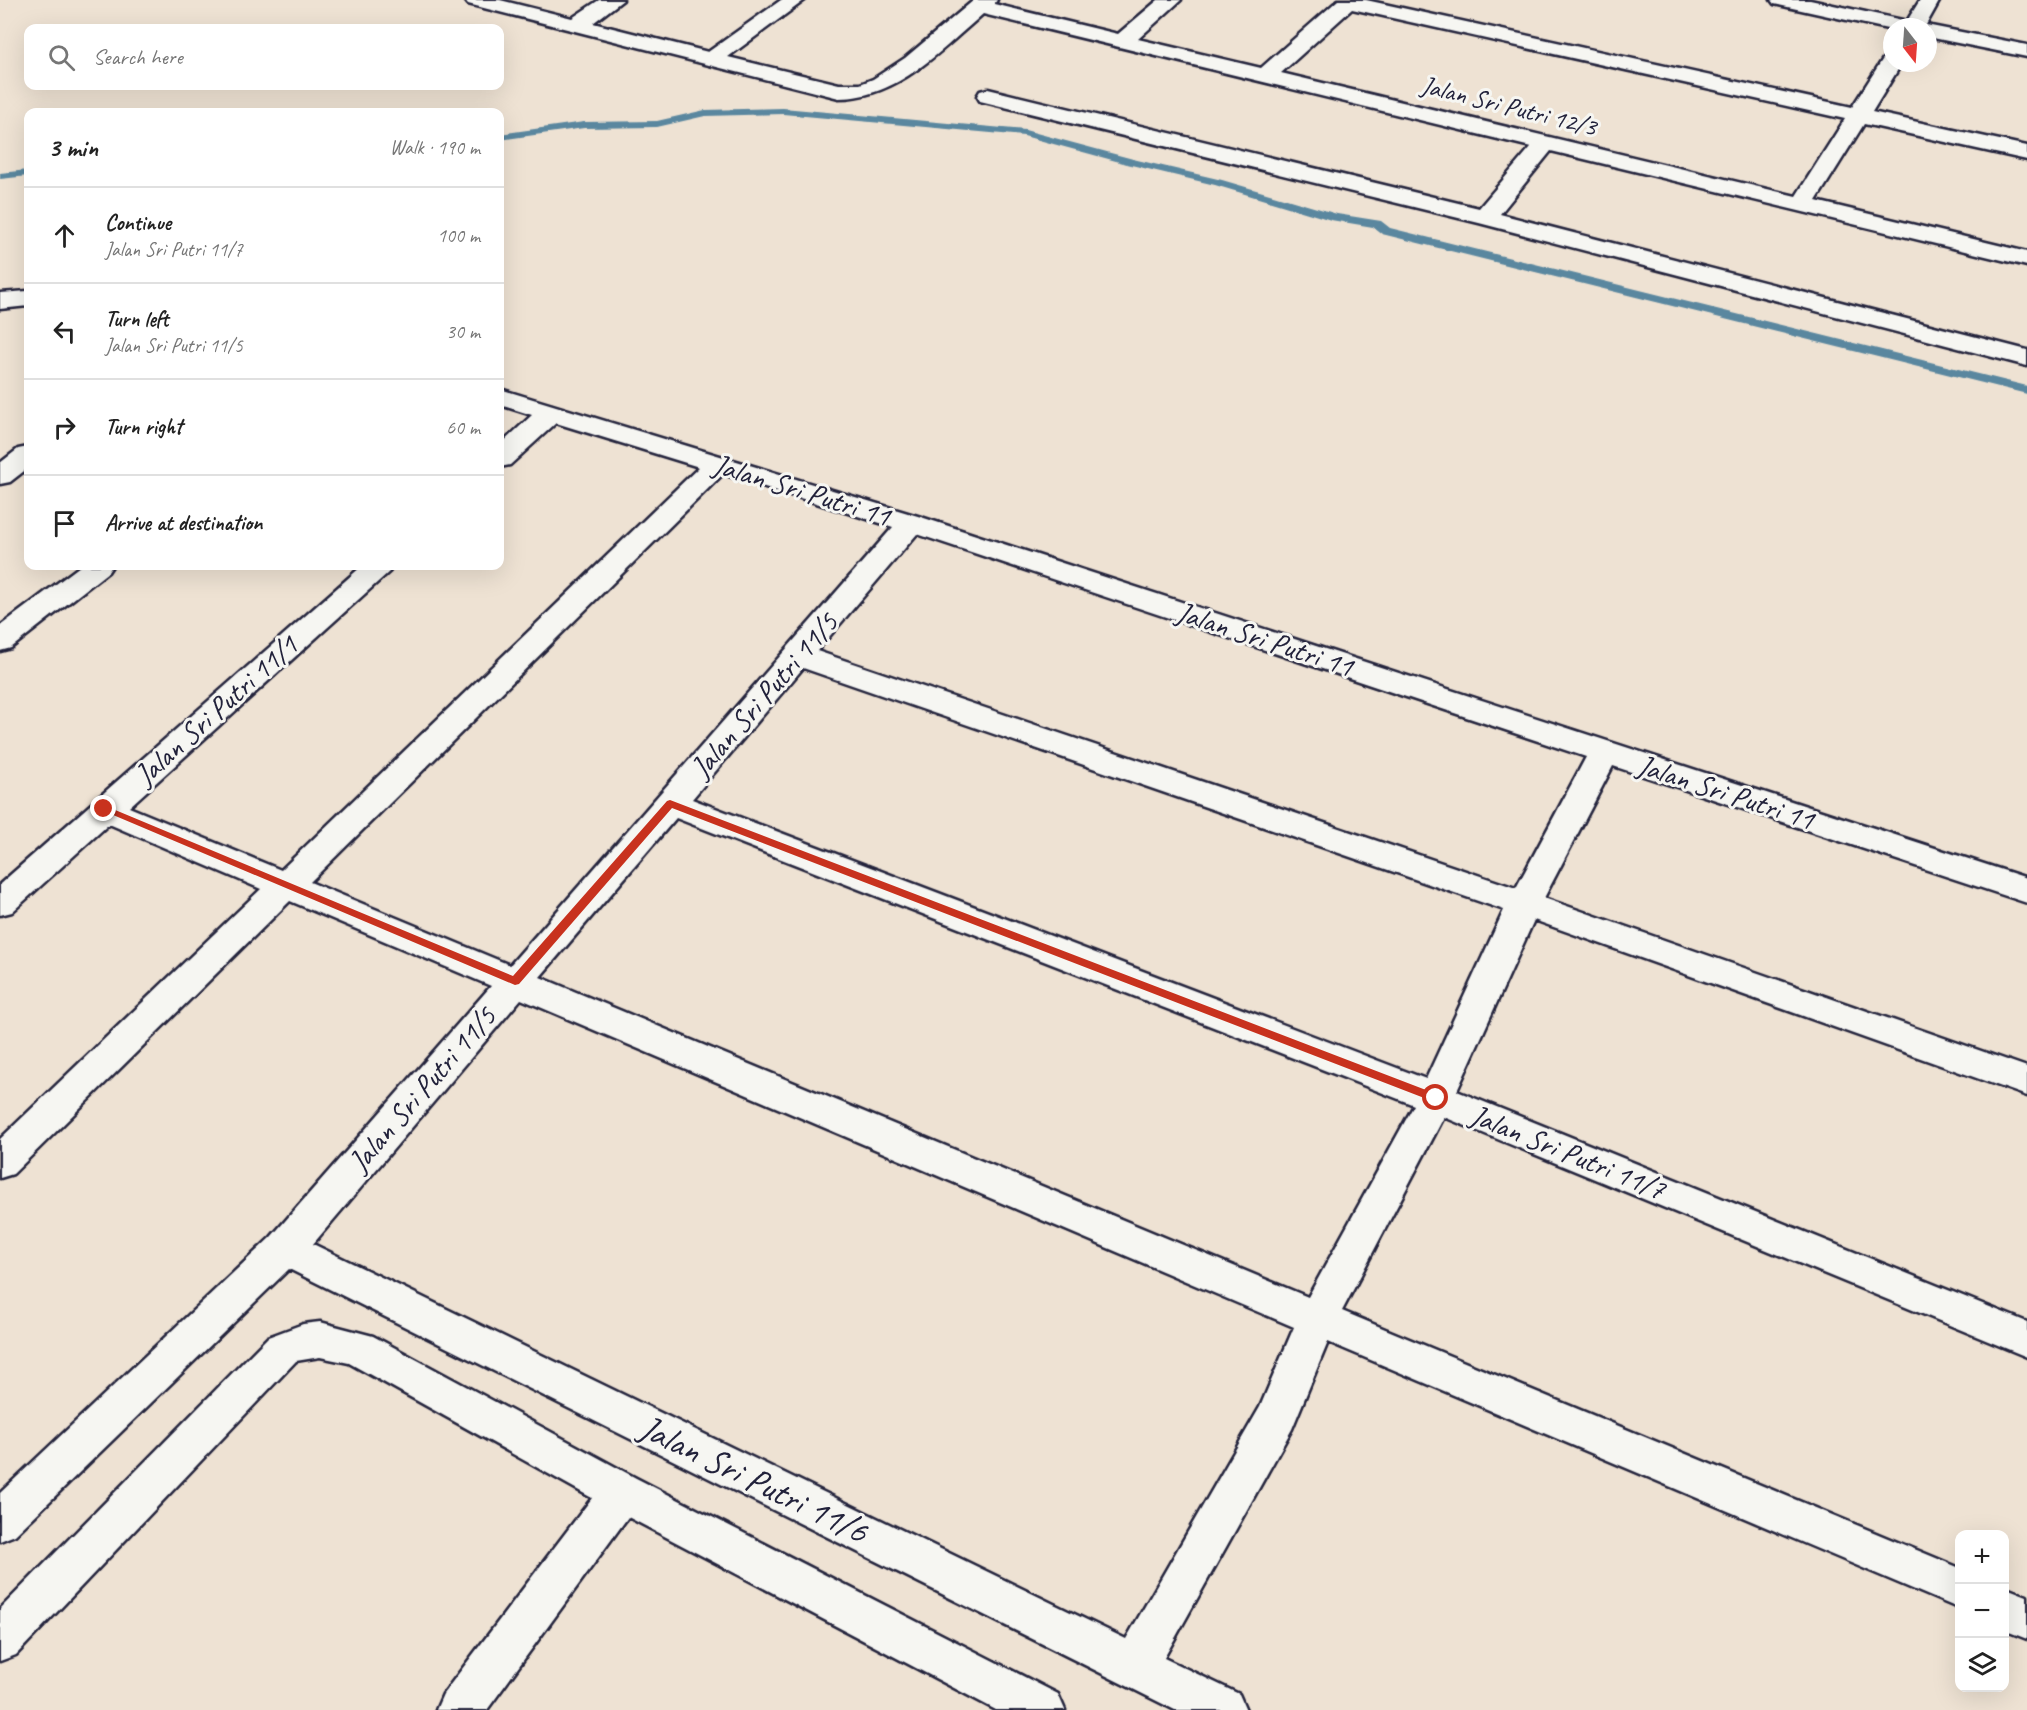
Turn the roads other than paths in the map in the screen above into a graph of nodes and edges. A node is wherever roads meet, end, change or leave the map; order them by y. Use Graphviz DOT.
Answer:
graph roads {
  1 [pos="474,0"];
  2 [pos="613,0"];
  3 [pos="795,0"];
  4 [pos="1171,0"];
  5 [pos="1781,0"];
  6 [pos="1930,0"];
  7 [pos="1348,1"];
  8 [pos="983,3"];
  9 [pos="1919,18"];
  10 [pos="1883,22"];
  11 [pos="576,25"];
  12 [pos="1937,33"];
  13 [pos="1122,41"];
  14 [pos="2027,51"];
  15 [pos="710,60"];
  16 [pos="1886,72"];
  17 [pos="1264,76"];
  18 [pos="988,96"];
  19 [pos="1858,116"];
  20 [pos="1545,144"];
  21 [pos="2027,153"];
  22 [pos="1802,205"];
  23 [pos="1485,218"];
  24 [pos="2027,259"];
  25 [pos="24,299"];
  26 [pos="0,301"];
  27 [pos="2027,358"];
  28 [pos="504,398"];
  29 [pos="551,413"];
  30 [pos="504,455"];
  31 [pos="24,458"];
  32 [pos="718,464"];
  33 [pos="0,476"];
  34 [pos="912,523"];
  35 [pos="93,570"];
  36 [pos="374,570"];
  37 [pos="0,641"];
  38 [pos="798,655"];
  39 [pos="1605,752"];
  40 [pos="670,803"];
  41 [pos="104,809"];
  42 [pos="284,885"];
  43 [pos="2027,891"];
  44 [pos="1,901"];
  45 [pos="1524,904"];
  46 [pos="515,981"];
  47 [pos="2027,1082"];
  48 [pos="1436,1098"];
  49 [pos="0,1163"];
  50 [pos="285,1249"];
  51 [pos="1317,1319"];
  52 [pos="2027,1340"];
  53 [pos="621,1492"];
  54 [pos="0,1521"];
  55 [pos="1955,1587"];
  56 [pos="2009,1610"];
  57 [pos="2027,1618"];
  58 [pos="0,1640"];
  59 [pos="1135,1667"];
  60 [pos="459,1710"];
  61 [pos="1042,1710"];
  62 [pos="1222,1710"];
  1 -- 11 [label="street"];
  2 -- 11 [label="street"];
  3 -- 15 [label="street"];
  4 -- 13 [label="street"];
  5 -- 10 [label="street"];
  6 -- 9 [label="street"];
  7 -- 17 [label="street"];
  7 -- 19 [label="street"];
  8 -- 13 [label="street, Jalan Sri Putri 12/3"];
  8 -- 15 [label="street"];
  11 -- 15 [label="street"];
  12 -- 14 [label="street"];
  13 -- 17 [label="street, Jalan Sri Putri 12/3"];
  16 -- 19 [label="street"];
  17 -- 20 [label="street, Jalan Sri Putri 12/3"];
  18 -- 23 [label="street"];
  19 -- 21 [label="street"];
  19 -- 22 [label="street"];
  20 -- 22 [label="street, Jalan Sri Putri 12/3"];
  20 -- 23 [label="street"];
  22 -- 24 [label="street, Jalan Sri Putri 12/3"];
  23 -- 27 [label="street"];
  25 -- 26 [label="street"];
  28 -- 29 [label="street, Jalan Sri Putri 11"];
  29 -- 30 [label="street"];
  29 -- 32 [label="street, Jalan Sri Putri 11"];
  31 -- 33 [label="street"];
  32 -- 34 [label="street, Jalan Sri Putri 11"];
  32 -- 42 [label="street"];
  34 -- 38 [label="street, Jalan Sri Putri 11/5"];
  34 -- 39 [label="street, Jalan Sri Putri 11"];
  35 -- 37 [label="street"];
  36 -- 41 [label="street, Jalan Sri Putri 11/1"];
  38 -- 40 [label="street, Jalan Sri Putri 11/5"];
  38 -- 45 [label="street"];
  39 -- 43 [label="street, Jalan Sri Putri 11"];
  39 -- 45 [label="street"];
  40 -- 46 [label="street, Jalan Sri Putri 11/5"];
  40 -- 48 [label="street, Jalan Sri Putri 11/7"];
  41 -- 42 [label="street"];
  41 -- 44 [label="street, Jalan Sri Putri 11/1"];
  42 -- 46 [label="street"];
  42 -- 49 [label="street"];
  45 -- 47 [label="street"];
  45 -- 48 [label="street"];
  46 -- 50 [label="street, Jalan Sri Putri 11/5"];
  46 -- 51 [label="street"];
  48 -- 51 [label="street"];
  48 -- 52 [label="street, Jalan Sri Putri 11/7"];
  50 -- 54 [label="street, Jalan Sri Putri 11/5"];
  50 -- 59 [label="street, Jalan Sri Putri 11/6"];
  51 -- 55 [label="street"];
  51 -- 59 [label="street"];
  53 -- 58 [label="street"];
  53 -- 60 [label="street"];
  53 -- 61 [label="street"];
  56 -- 57 [label="street"];
  59 -- 62 [label="street, Jalan Sri Putri 11/6"];
}
